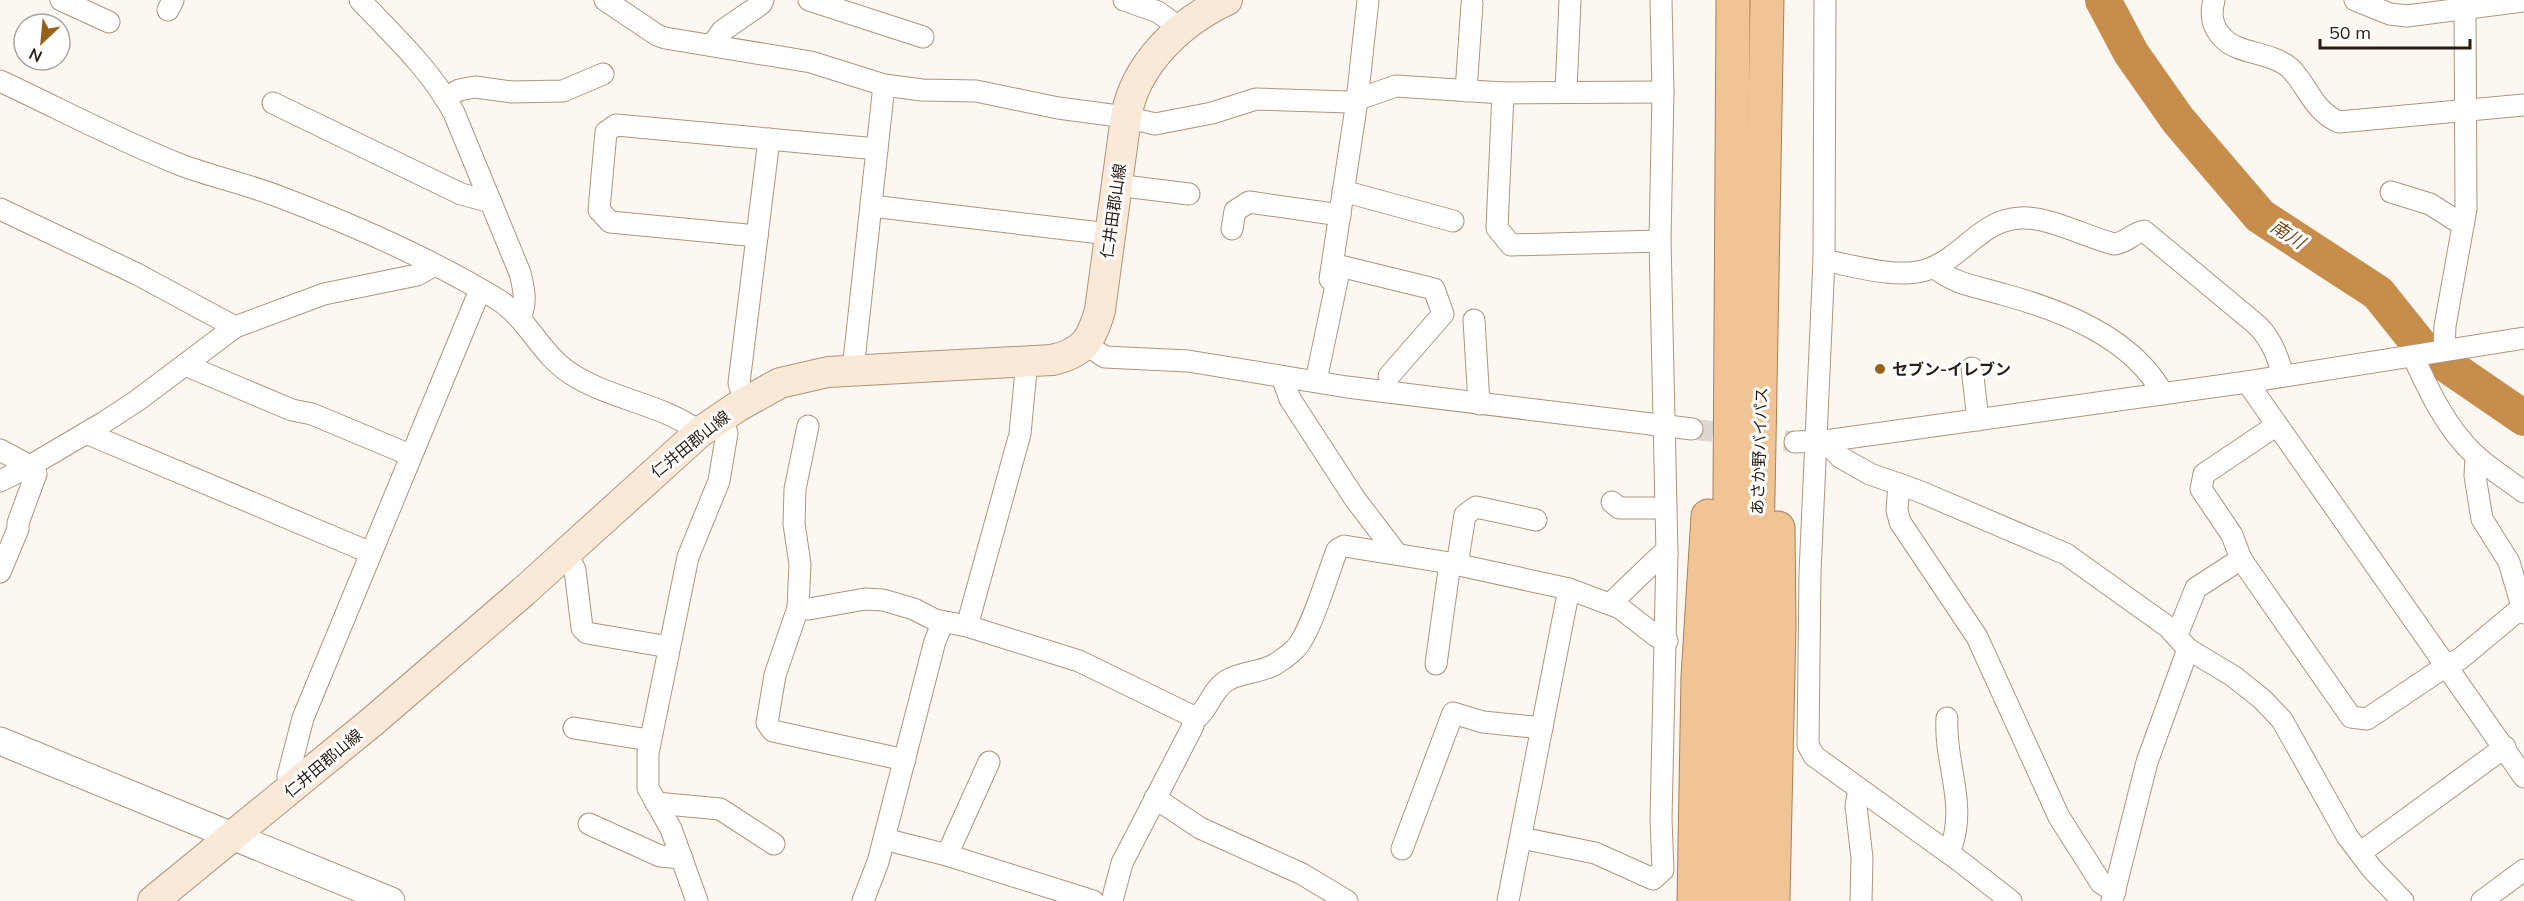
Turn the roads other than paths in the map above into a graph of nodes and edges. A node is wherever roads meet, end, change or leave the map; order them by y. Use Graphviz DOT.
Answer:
graph roads {
  1 [pos="61,0"];
  2 [pos="360,0"];
  3 [pos="605,0"];
  4 [pos="764,0"];
  5 [pos="809,0"];
  6 [pos="1124,0"];
  7 [pos="1227,0"];
  8 [pos="1368,0"];
  9 [pos="1570,0"];
  10 [pos="1661,0"];
  11 [pos="1733,0"];
  12 [pos="1767,0"];
  13 [pos="1826,0"];
  14 [pos="2214,0"];
  15 [pos="2355,0"];
  16 [pos="2524,1"];
  17 [pos="1472,4"];
  18 [pos="2465,8"];
  19 [pos="1167,14"];
  20 [pos="109,22"];
  21 [pos="923,37"];
  22 [pos="712,45"];
  23 [pos="603,74"];
  24 [pos="0,81"];
  25 [pos="884,85"];
  26 [pos="1466,91"];
  27 [pos="1566,91"];
  28 [pos="1663,92"];
  29 [pos="1503,93"];
  30 [pos="446,98"];
  31 [pos="1357,101"];
  32 [pos="273,103"];
  33 [pos="2524,105"];
  34 [pos="2466,111"];
  35 [pos="1126,117"];
  36 [pos="769,139"];
  37 [pos="877,149"];
  38 [pos="1116,185"];
  39 [pos="1731,188"];
  40 [pos="1343,191"];
  41 [pos="2391,192"];
  42 [pos="1189,194"];
  43 [pos="490,202"];
  44 [pos="871,206"];
  45 [pos="0,209"];
  46 [pos="1340,215"];
  47 [pos="1453,221"];
  48 [pos="2463,225"];
  49 [pos="1232,229"];
  50 [pos="1109,234"];
  51 [pos="757,236"];
  52 [pos="1660,241"];
  53 [pos="1824,260"];
  54 [pos="435,265"];
  55 [pos="1934,267"];
  56 [pos="1764,278"];
  57 [pos="1336,286"];
  58 [pos="480,290"];
  59 [pos="520,318"];
  60 [pos="1474,320"];
  61 [pos="235,327"];
  62 [pos="2524,338"];
  63 [pos="1085,344"];
  64 [pos="2444,350"];
  65 [pos="2415,356"];
  66 [pos="1027,360"];
  67 [pos="185,364"];
  68 [pos="1972,368"];
  69 [pos="853,370"];
  70 [pos="1389,376"];
  71 [pos="2283,376"];
  72 [pos="1282,377"];
  73 [pos="1316,381"];
  74 [pos="2247,382"];
  75 [pos="2163,394"];
  76 [pos="745,403"];
  77 [pos="1479,404"];
  78 [pos="1978,420"];
  79 [pos="710,425"];
  80 [pos="2277,425"];
  81 [pos="808,426"];
  82 [pos="1665,427"];
  83 [pos="1692,429"];
  84 [pos="86,433"];
  85 [pos="1821,441"];
  86 [pos="1796,442"];
  87 [pos="0,450"];
  88 [pos="411,455"];
  89 [pos="2476,456"];
  90 [pos="30,466"];
  91 [pos="0,481"];
  92 [pos="1899,484"];
  93 [pos="2524,492"];
  94 [pos="1612,502"];
  95 [pos="1666,508"];
  96 [pos="1536,520"];
  97 [pos="566,552"];
  98 [pos="371,553"];
  99 [pos="1667,553"];
  100 [pos="1397,554"];
  101 [pos="2241,559"];
  102 [pos="1454,564"];
  103 [pos="0,572"];
  104 [pos="1569,588"];
  105 [pos="1610,604"];
  106 [pos="798,608"];
  107 [pos="2523,611"];
  108 [pos="943,622"];
  109 [pos="967,626"];
  110 [pos="1667,641"];
  111 [pos="2182,642"];
  112 [pos="669,647"];
  113 [pos="1436,664"];
  114 [pos="2446,666"];
  115 [pos="1947,718"];
  116 [pos="1194,720"];
  117 [pos="574,728"];
  118 [pos="1542,728"];
  119 [pos="649,740"];
  120 [pos="0,741"];
  121 [pos="2505,747"];
  122 [pos="904,760"];
  123 [pos="989,762"];
  124 [pos="2524,777"];
  125 [pos="1859,789"];
  126 [pos="290,790"];
  127 [pos="1155,798"];
  128 [pos="656,803"];
  129 [pos="589,824"];
  130 [pos="233,836"];
  131 [pos="1521,838"];
  132 [pos="884,839"];
  133 [pos="774,844"];
  134 [pos="1402,849"];
  135 [pos="1949,853"];
  136 [pos="2360,853"];
  137 [pos="947,855"];
  138 [pos="681,858"];
  139 [pos="2524,870"];
  140 [pos="2113,897"];
  141 [pos="153,901"];
  142 [pos="391,901"];
  143 [pos="697,901"];
  144 [pos="863,901"];
  145 [pos="1093,901"];
  146 [pos="1112,901"];
  147 [pos="1347,901"];
  148 [pos="1508,901"];
  149 [pos="1694,901"];
  150 [pos="1722,901"];
  151 [pos="1750,901"];
  152 [pos="1773,901"];
  153 [pos="1861,901"];
  154 [pos="2011,901"];
  155 [pos="2403,901"];
  156 [pos="2482,901"];
  1 -- 20 [label="street"];
  2 -- 30 [label="street"];
  3 -- 22 [label="street"];
  4 -- 22 [label="street"];
  5 -- 21 [label="street"];
  6 -- 19 [label="street"];
  7 -- 19 [label="main road, 仁井田郡山線"];
  8 -- 31 [label="street"];
  9 -- 27 [label="street"];
  10 -- 28 [label="street"];
  11 -- 39 [label="highway, あさか野バイパス"];
  12 -- 56 [label="highway, あさか野バイパス"];
  13 -- 53 [label="street"];
  14 -- 34 [label="street"];
  15 -- 18 [label="street"];
  16 -- 18 [label="street"];
  17 -- 26 [label="street"];
  18 -- 34 [label="street"];
  19 -- 35 [label="main road, 仁井田郡山線"];
  22 -- 25 [label="street"];
  23 -- 30 [label="street"];
  24 -- 54 [label="street"];
  25 -- 35 [label="street"];
  25 -- 37 [label="street"];
  26 -- 29 [label="street"];
  26 -- 31 [label="street"];
  27 -- 28 [label="street"];
  27 -- 29 [label="street"];
  28 -- 52 [label="street"];
  29 -- 52 [label="street"];
  30 -- 43 [label="street"];
  31 -- 35 [label="street"];
  31 -- 40 [label="street"];
  32 -- 43 [label="street"];
  33 -- 34 [label="street"];
  34 -- 48 [label="street"];
  35 -- 38 [label="main road, 仁井田郡山線"];
  36 -- 37 [label="street"];
  36 -- 51 [label="street"];
  36 -- 51 [label="street"];
  37 -- 44 [label="street"];
  38 -- 42 [label="street"];
  38 -- 50 [label="main road, 仁井田郡山線"];
  39 -- 149 [label="highway"];
  39 -- 150 [label="highway, あさか野バイパス"];
  40 -- 46 [label="street"];
  40 -- 47 [label="street"];
  41 -- 48 [label="street"];
  43 -- 59 [label="street"];
  44 -- 50 [label="street"];
  44 -- 69 [label="street"];
  45 -- 61 [label="street"];
  46 -- 49 [label="street"];
  46 -- 57 [label="street"];
  48 -- 64 [label="street"];
  50 -- 63 [label="main road, 仁井田郡山線"];
  51 -- 76 [label="street"];
  52 -- 82 [label="street"];
  53 -- 55 [label="street"];
  53 -- 85 [label="street"];
  54 -- 58 [label="street"];
  54 -- 61 [label="street"];
  55 -- 71 [label="street"];
  55 -- 75 [label="street"];
  56 -- 151 [label="highway, あさか野バイパス"];
  56 -- 152 [label="highway"];
  57 -- 70 [label="street"];
  57 -- 73 [label="street"];
  58 -- 59 [label="street"];
  58 -- 88 [label="street"];
  59 -- 79 [label="street"];
  60 -- 77 [label="street"];
  61 -- 67 [label="street"];
  62 -- 64 [label="street"];
  63 -- 66 [label="main road, 仁井田郡山線"];
  63 -- 72 [label="street"];
  64 -- 65 [label="street"];
  65 -- 71 [label="street"];
  65 -- 89 [label="street"];
  66 -- 69 [label="main road, 仁井田郡山線"];
  66 -- 109 [label="street"];
  67 -- 84 [label="street"];
  67 -- 88 [label="street"];
  68 -- 78 [label="street"];
  69 -- 76 [label="main road, 仁井田郡山線"];
  71 -- 74 [label="street"];
  72 -- 73 [label="street"];
  72 -- 100 [label="street"];
  73 -- 77 [label="street"];
  74 -- 75 [label="street"];
  74 -- 80 [label="street"];
  75 -- 78 [label="street"];
  76 -- 79 [label="main road, 仁井田郡山線"];
  77 -- 82 [label="street"];
  78 -- 85 [label="street"];
  79 -- 97 [label="main road, 仁井田郡山線"];
  79 -- 112 [label="street"];
  80 -- 101 [label="street"];
  80 -- 114 [label="street"];
  81 -- 106 [label="street"];
  82 -- 83 [label="street"];
  82 -- 95 [label="street"];
  84 -- 90 [label="street"];
  84 -- 98 [label="street"];
  85 -- 86 [label="street"];
  85 -- 92 [label="street"];
  85 -- 125 [label="street"];
  87 -- 90 [label="street"];
  88 -- 98 [label="street"];
  89 -- 93 [label="street"];
  89 -- 107 [label="street"];
  90 -- 91 [label="street"];
  90 -- 103 [label="street"];
  92 -- 111 [label="street"];
  92 -- 140 [label="street"];
  94 -- 95 [label="street"];
  95 -- 99 [label="street"];
  96 -- 102 [label="street"];
  97 -- 112 [label="street"];
  97 -- 126 [label="main road, 仁井田郡山線"];
  98 -- 126 [label="street"];
  99 -- 105 [label="street"];
  99 -- 110 [label="street"];
  100 -- 102 [label="street"];
  100 -- 116 [label="street"];
  101 -- 111 [label="street"];
  101 -- 114 [label="street"];
  102 -- 104 [label="street"];
  102 -- 113 [label="street"];
  104 -- 105 [label="street"];
  104 -- 118 [label="street"];
  105 -- 110 [label="street"];
  106 -- 108 [label="street"];
  106 -- 122 [label="street"];
  107 -- 114 [label="street"];
  108 -- 109 [label="street"];
  108 -- 122 [label="street"];
  109 -- 116 [label="street"];
  110 -- 131 [label="street"];
  111 -- 136 [label="street"];
  111 -- 140 [label="street"];
  112 -- 119 [label="street"];
  114 -- 121 [label="street"];
  115 -- 135 [label="street"];
  116 -- 127 [label="street"];
  117 -- 119 [label="street"];
  118 -- 131 [label="street"];
  118 -- 134 [label="street"];
  119 -- 128 [label="street"];
  120 -- 130 [label="street"];
  121 -- 124 [label="street"];
  121 -- 136 [label="street"];
  122 -- 132 [label="street"];
  123 -- 137 [label="street"];
  125 -- 135 [label="street"];
  125 -- 153 [label="street"];
  126 -- 130 [label="main road, 仁井田郡山線"];
  127 -- 146 [label="street"];
  127 -- 147 [label="street"];
  128 -- 133 [label="street"];
  128 -- 138 [label="street"];
  129 -- 138 [label="street"];
  130 -- 141 [label="main road, 仁井田郡山線"];
  130 -- 142 [label="street"];
  131 -- 148 [label="street"];
  132 -- 137 [label="street"];
  132 -- 144 [label="street"];
  135 -- 154 [label="street"];
  136 -- 155 [label="street"];
  137 -- 145 [label="street"];
  138 -- 143 [label="street"];
  139 -- 156 [label="street"];
}
